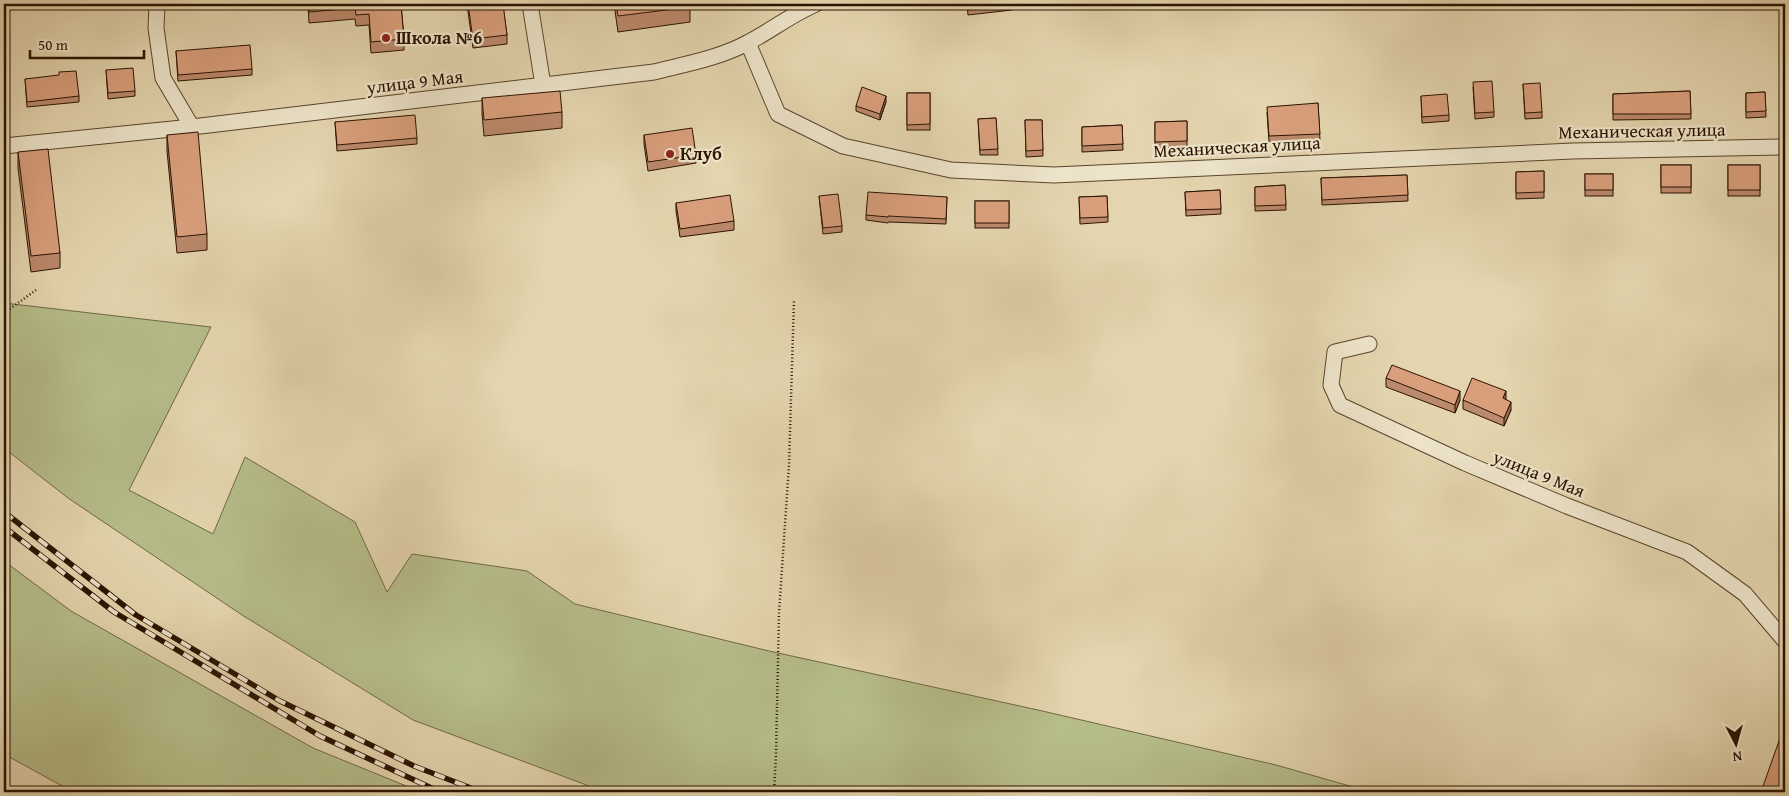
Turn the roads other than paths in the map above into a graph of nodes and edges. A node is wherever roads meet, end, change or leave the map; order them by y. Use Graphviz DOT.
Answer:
graph roads {
  1 [pos="157,4"];
  2 [pos="530,4"];
  3 [pos="816,4"];
  4 [pos="748,43"];
  5 [pos="543,85"];
  6 [pos="192,127"];
  7 [pos="4,146"];
  8 [pos="1785,147"];
  9 [pos="1369,344"];
  10 [pos="1785,642"];
  1 -- 6 [label="street"];
  2 -- 5 [label="street"];
  3 -- 4 [label="street, улица 9 Мая"];
  4 -- 5 [label="street, улица 9 Мая"];
  4 -- 8 [label="street, Механическая улица"];
  5 -- 6 [label="street, улица 9 Мая"];
  6 -- 7 [label="street, улица 9 Мая"];
  9 -- 10 [label="street, улица 9 Мая"];
}
